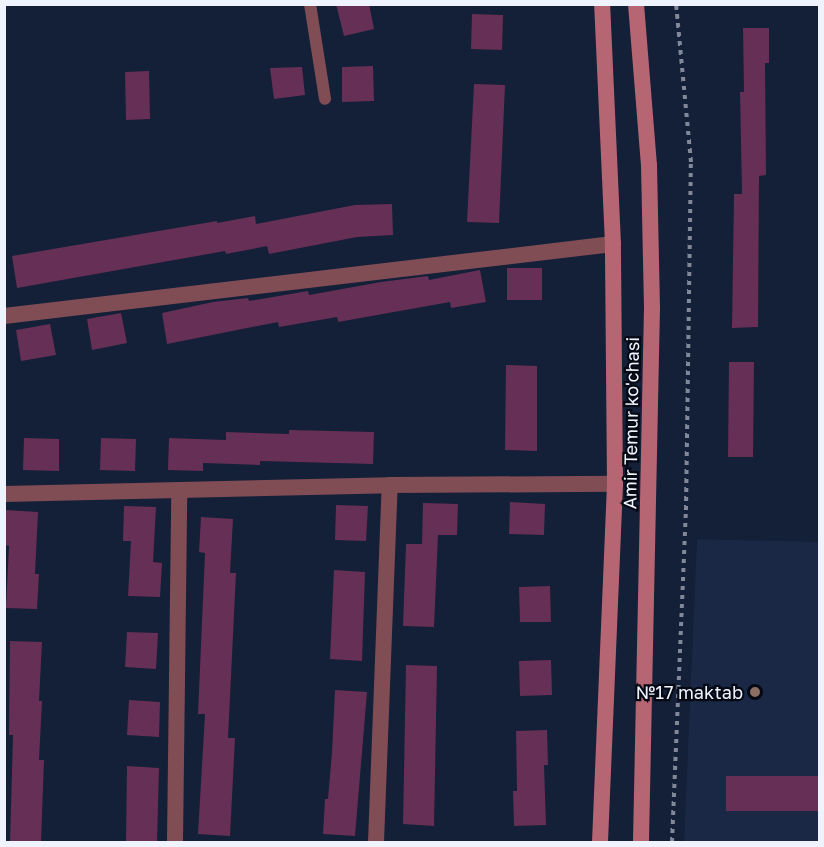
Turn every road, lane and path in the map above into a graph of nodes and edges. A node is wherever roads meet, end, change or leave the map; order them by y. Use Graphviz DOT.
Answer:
graph roads {
  1 [pos="310,4"];
  2 [pos="602,4"];
  3 [pos="636,4"];
  4 [pos="676,4"];
  5 [pos="325,99"];
  6 [pos="614,244"];
  7 [pos="4,316"];
  8 [pos="615,484"];
  9 [pos="390,485"];
  10 [pos="179,492"];
  11 [pos="4,494"];
  12 [pos="175,843"];
  13 [pos="376,843"];
  14 [pos="600,843"];
  15 [pos="641,843"];
  16 [pos="672,843"];
  1 -- 5 [label="lane"];
  2 -- 6 [label="main road, Amir Temur ko'chasi"];
  3 -- 15 [label="main road, Amir Temur ko'chasi"];
  4 -- 16 [label="path"];
  6 -- 7 [label="street"];
  6 -- 8 [label="main road, Amir Temur ko'chasi"];
  8 -- 9 [label="street"];
  8 -- 14 [label="main road, Amir Temur ko'chasi"];
  9 -- 10 [label="street"];
  9 -- 13 [label="street"];
  10 -- 11 [label="street"];
  10 -- 12 [label="street"];
}
